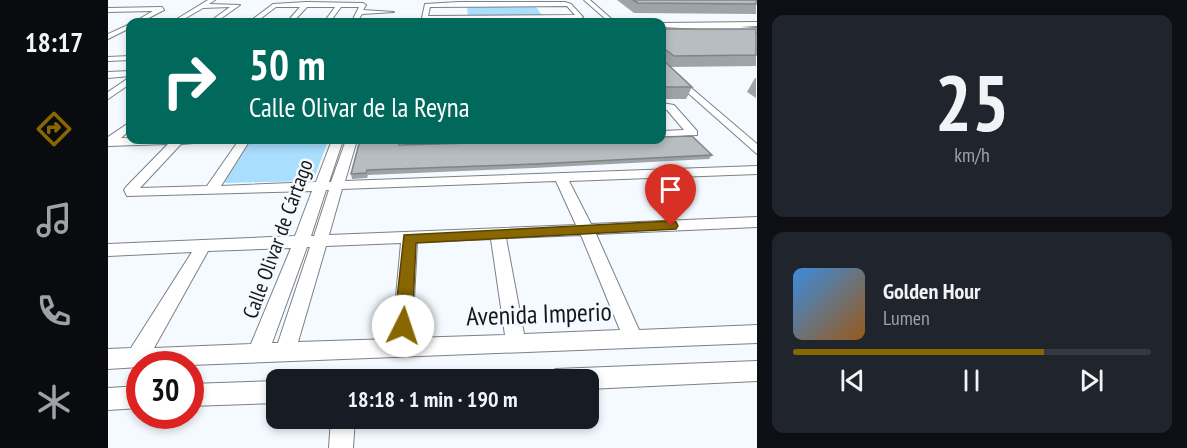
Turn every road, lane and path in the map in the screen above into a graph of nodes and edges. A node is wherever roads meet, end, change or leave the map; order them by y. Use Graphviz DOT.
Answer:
graph roads {
  1 [pos="212,0"];
  2 [pos="386,0"];
  3 [pos="394,0"];
  4 [pos="586,0"];
  5 [pos="306,4"];
  6 [pos="339,4"];
  7 [pos="459,4"];
  8 [pos="535,4"];
  9 [pos="203,6"];
  10 [pos="128,9"];
  11 [pos="108,10"];
  12 [pos="360,11"];
  13 [pos="391,11"];
  14 [pos="381,14"];
  15 [pos="108,18"];
  16 [pos="145,18"];
  17 [pos="182,18"];
  18 [pos="219,18"];
  19 [pos="257,18"];
  20 [pos="294,18"];
  21 [pos="330,18"];
  22 [pos="356,18"];
  23 [pos="388,18"];
  24 [pos="425,18"];
  25 [pos="463,18"];
  26 [pos="545,18"];
  27 [pos="607,18"];
  28 [pos="756,24"];
  29 [pos="666,25"];
  30 [pos="705,26"];
  31 [pos="126,29"];
  32 [pos="756,30"];
  33 [pos="108,38"];
  34 [pos="126,51"];
  35 [pos="126,58"];
  36 [pos="111,59"];
  37 [pos="666,70"];
  38 [pos="126,74"];
  39 [pos="108,75"];
  40 [pos="666,81"];
  41 [pos="679,81"];
  42 [pos="126,83"];
  43 [pos="108,96"];
  44 [pos="666,106"];
  45 [pos="126,127"];
  46 [pos="666,134"];
  47 [pos="109,142"];
  48 [pos="126,142"];
  49 [pos="174,144"];
  50 [pos="241,144"];
  51 [pos="336,144"];
  52 [pos="349,144"];
  53 [pos="756,151"];
  54 [pos="756,170"];
  55 [pos="561,177"];
  56 [pos="329,187"];
  57 [pos="211,190"];
  58 [pos="756,222"];
  59 [pos="586,229"];
  60 [pos="498,234"];
  61 [pos="409,239"];
  62 [pos="321,241"];
  63 [pos="301,242"];
  64 [pos="203,248"];
  65 [pos="108,250"];
  66 [pos="756,334"];
  67 [pos="633,339"];
  68 [pos="516,343"];
  69 [pos="401,348"];
  70 [pos="141,351"];
  71 [pos="285,352"];
  72 [pos="258,353"];
  73 [pos="204,355"];
  74 [pos="126,358"];
  75 [pos="108,359"];
  76 [pos="756,371"];
  77 [pos="599,378"];
  78 [pos="266,392"];
  79 [pos="204,395"];
  80 [pos="126,398"];
  81 [pos="108,399"];
  82 [pos="342,429"];
  83 [pos="341,448"];
  1 -- 9 [label="street"];
  2 -- 14 [label="street"];
  3 -- 13 [label="street"];
  4 -- 27 [label="street"];
  5 -- 6 [label="street"];
  5 -- 19 [label="street"];
  5 -- 20 [label="street"];
  6 -- 12 [label="street"];
  6 -- 21 [label="street"];
  7 -- 8 [label="street"];
  7 -- 24 [label="street"];
  7 -- 25 [label="street"];
  8 -- 26 [label="street"];
  8 -- 26 [label="street"];
  9 -- 17 [label="street"];
  9 -- 18 [label="street"];
  10 -- 11 [label="street"];
  10 -- 15 [label="street"];
  10 -- 16 [label="street"];
  12 -- 14 [label="street"];
  12 -- 22 [label="street"];
  13 -- 14 [label="street"];
  13 -- 23 [label="street"];
  28 -- 30 [label="street"];
  29 -- 30 [label="street"];
  30 -- 32 [label="street"];
  31 -- 33 [label="street"];
  34 -- 36 [label="street"];
  35 -- 36 [label="street"];
  37 -- 41 [label="street"];
  38 -- 39 [label="street"];
  40 -- 41 [label="street"];
  41 -- 53 [label="street"];
  42 -- 43 [label="street"];
  44 -- 46 [label="street"];
  45 -- 47 [label="street"];
  47 -- 48 [label="street"];
  49 -- 57 [label="street"];
  50 -- 57 [label="street"];
  51 -- 56 [label="street, Calle Olivar de Cártago"];
  52 -- 56 [label="street, Calle Olivar de Cártago"];
  54 -- 55 [label="street"];
  55 -- 56 [label="street"];
  55 -- 59 [label="street"];
  56 -- 57 [label="street"];
  56 -- 62 [label="street, Calle Olivar de Cártago"];
  56 -- 63 [label="street, Calle Olivar de Cártago"];
  58 -- 59 [label="street"];
  59 -- 60 [label="street"];
  59 -- 67 [label="street"];
  60 -- 61 [label="street"];
  60 -- 68 [label="street"];
  61 -- 62 [label="street"];
  61 -- 69 [label="street"];
  62 -- 63 [label="street"];
  62 -- 71 [label="street, Calle Olivar de Cártago"];
  63 -- 64 [label="street"];
  63 -- 72 [label="street, Calle Olivar de Cártago"];
  64 -- 65 [label="street"];
  64 -- 70 [label="street"];
  66 -- 67 [label="street, Avenida Imperio"];
  67 -- 68 [label="street, Avenida Imperio"];
  68 -- 69 [label="street, Avenida Imperio"];
  69 -- 71 [label="street, Avenida Imperio"];
  71 -- 72 [label="street, Avenida Imperio"];
  72 -- 73 [label="street, Avenida Imperio"];
  74 -- 75 [label="street, Avenida Imperio"];
  76 -- 77 [label="street"];
  78 -- 79 [label="street"];
  80 -- 81 [label="street"];
  82 -- 83 [label="street"];
}
